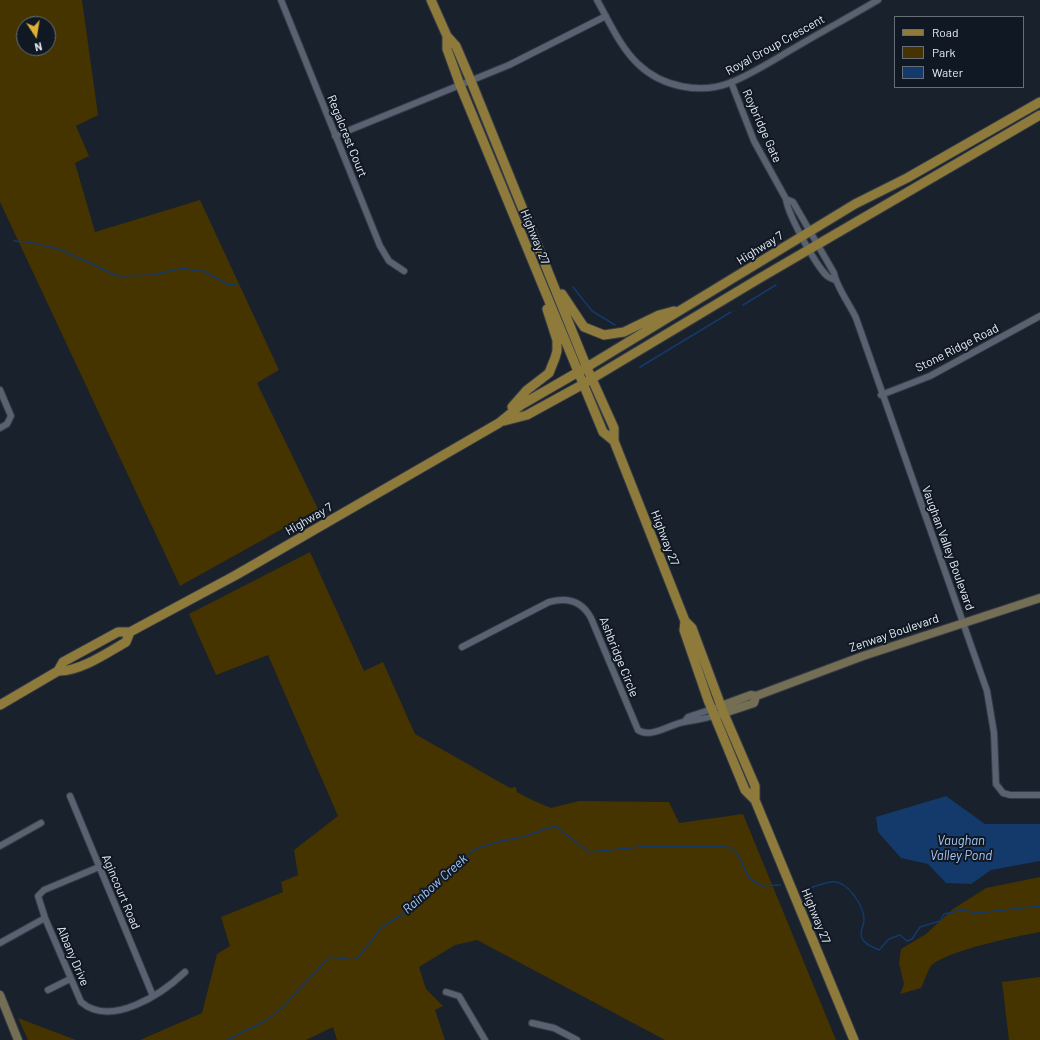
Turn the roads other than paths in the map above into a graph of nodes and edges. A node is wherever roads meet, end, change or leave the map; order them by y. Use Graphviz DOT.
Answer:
graph roads {
  1 [pos="282,0"];
  2 [pos="431,0"];
  3 [pos="597,0"];
  4 [pos="878,0"];
  5 [pos="606,16"];
  6 [pos="446,36"];
  7 [pos="471,81"];
  8 [pos="731,82"];
  9 [pos="460,85"];
  10 [pos="1040,102"];
  11 [pos="1040,115"];
  12 [pos="335,136"];
  13 [pos="806,234"];
  14 [pos="814,248"];
  15 [pos="404,271"];
  16 [pos="549,274"];
  17 [pos="539,278"];
  18 [pos="684,309"];
  19 [pos="1040,316"];
  20 [pos="583,370"];
  21 [pos="588,381"];
  22 [pos="0,390"];
  23 [pos="881,394"];
  24 [pos="499,423"];
  25 [pos="0,428"];
  26 [pos="1040,598"];
  27 [pos="685,621"];
  28 [pos="963,622"];
  29 [pos="462,647"];
  30 [pos="0,705"];
  31 [pos="723,710"];
  32 [pos="713,713"];
  33 [pos="1040,795"];
  34 [pos="70,796"];
  35 [pos="755,800"];
  36 [pos="41,823"];
  37 [pos="0,846"];
  38 [pos="99,868"];
  39 [pos="45,918"];
  40 [pos="0,943"];
  41 [pos="185,972"];
  42 [pos="70,979"];
  43 [pos="48,990"];
  44 [pos="446,992"];
  45 [pos="0,995"];
  46 [pos="152,996"];
  47 [pos="532,1023"];
  48 [pos="18,1040"];
  49 [pos="485,1040"];
  50 [pos="577,1040"];
  51 [pos="854,1040"];
  1 -- 12 [label="street, Regalcrest Court"];
  2 -- 6 [label="main road, Highway 27"];
  3 -- 5 [label="street, Royal Group Crescent"];
  4 -- 8 [label="street, Royal Group Crescent"];
  5 -- 7 [label="street"];
  5 -- 8 [label="street, Royal Group Crescent"];
  6 -- 7 [label="main road, Highway 27"];
  6 -- 9 [label="main road, Highway 27"];
  7 -- 9 [label="street"];
  7 -- 16 [label="main road, Highway 27"];
  8 -- 13 [label="street, Roybridge Gate"];
  9 -- 12 [label="street"];
  9 -- 17 [label="main road, Highway 27"];
  10 -- 13 [label="main road, Highway 7"];
  11 -- 14 [label="main road, Highway 7"];
  12 -- 15 [label="street, Regalcrest Court"];
  13 -- 14 [label="street, Vaughan Valley Boulevard"];
  13 -- 18 [label="main road, Highway 7"];
  14 -- 21 [label="main road, Highway 7"];
  14 -- 23 [label="street, Vaughan Valley Boulevard"];
  16 -- 18 [label="main road"];
  16 -- 20 [label="main road, Highway 27"];
  17 -- 20 [label="main road, Highway 27"];
  17 -- 24 [label="main road"];
  18 -- 20 [label="main road, Highway 7"];
  19 -- 23 [label="street, Stone Ridge Road"];
  20 -- 21 [label="main road, Highway 27"];
  20 -- 24 [label="main road, Highway 7"];
  21 -- 24 [label="main road, Highway 7"];
  21 -- 27 [label="main road, Highway 27"];
  22 -- 25 [label="street"];
  23 -- 28 [label="street, Vaughan Valley Boulevard"];
  24 -- 30 [label="main road, Highway 7"];
  26 -- 28 [label="street, Zenway Boulevard"];
  27 -- 31 [label="main road, Highway 27"];
  27 -- 32 [label="main road, Highway 27"];
  28 -- 31 [label="street, Zenway Boulevard"];
  28 -- 33 [label="street, Vaughan Valley Boulevard"];
  29 -- 32 [label="street, Ashbridge Circle"];
  31 -- 32 [label="street, Zenway Boulevard"];
  31 -- 35 [label="main road, Highway 27"];
  32 -- 35 [label="main road, Highway 27"];
  34 -- 38 [label="street, Agincourt Road"];
  35 -- 51 [label="main road, Highway 27"];
  36 -- 37 [label="street"];
  38 -- 39 [label="street, Albany Drive"];
  38 -- 46 [label="street, Agincourt Road"];
  39 -- 40 [label="street"];
  39 -- 42 [label="street, Albany Drive"];
  41 -- 46 [label="street, Albany Drive"];
  42 -- 43 [label="street"];
  42 -- 46 [label="street, Albany Drive"];
  44 -- 49 [label="street"];
  45 -- 48 [label="street"];
  47 -- 50 [label="street"];
}
